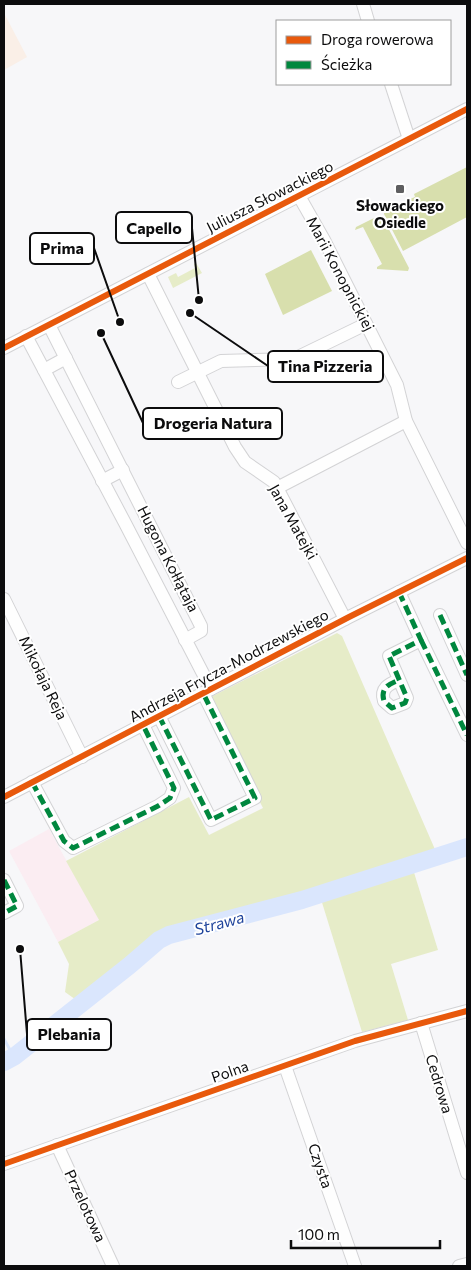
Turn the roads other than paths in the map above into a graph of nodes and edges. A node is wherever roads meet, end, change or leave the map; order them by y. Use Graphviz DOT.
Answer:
graph roads {
  1 [pos="363,4"];
  2 [pos="368,20"];
  3 [pos="391,85"];
  4 [pos="467,109"];
  5 [pos="409,139"];
  6 [pos="299,196"];
  7 [pos="148,274"];
  8 [pos="366,324"];
  9 [pos="49,325"];
  10 [pos="26,336"];
  11 [pos="4,348"];
  12 [pos="66,358"];
  13 [pos="44,370"];
  14 [pos="198,372"];
  15 [pos="178,382"];
  16 [pos="406,421"];
  17 [pos="124,470"];
  18 [pos="102,481"];
  19 [pos="277,488"];
  20 [pos="467,544"];
  21 [pos="467,558"];
  22 [pos="399,592"];
  23 [pos="4,598"];
  24 [pos="440,615"];
  25 [pos="345,619"];
  26 [pos="185,640"];
  27 [pos="421,640"];
  28 [pos="467,676"];
  29 [pos="399,680"];
  30 [pos="207,691"];
  31 [pos="160,716"];
  32 [pos="143,725"];
  33 [pos="467,735"];
  34 [pos="82,756"];
  35 [pos="32,782"];
  36 [pos="4,797"];
  37 [pos="4,880"];
  38 [pos="4,913"];
  39 [pos="467,1011"];
  40 [pos="421,1023"];
  41 [pos="285,1066"];
  42 [pos="57,1145"];
  43 [pos="4,1164"];
  44 [pos="467,1174"];
  45 [pos="467,1264"];
  46 [pos="113,1266"];
  47 [pos="355,1266"];
  48 [pos="460,1266"];
  1 -- 2 [label="street"];
  3 -- 5 [label="street"];
  4 -- 5 [label="street, Juliusza Słowackiego"];
  5 -- 6 [label="street, Juliusza Słowackiego"];
  6 -- 7 [label="street, Juliusza Słowackiego"];
  6 -- 8 [label="street, Marii Konopnickiej"];
  7 -- 9 [label="street, Juliusza Słowackiego"];
  7 -- 14 [label="street, Jana Matejki"];
  8 -- 14 [label="street"];
  8 -- 16 [label="street, Marii Konopnickiej"];
  9 -- 10 [label="street, Juliusza Słowackiego"];
  9 -- 12 [label="street, Hugona Kołłątaja"];
  10 -- 11 [label="street, Juliusza Słowackiego"];
  10 -- 13 [label="street, Hugona Kołłątaja"];
  12 -- 13 [label="street"];
  12 -- 17 [label="street, Hugona Kołłątaja"];
  13 -- 18 [label="street, Hugona Kołłątaja"];
  14 -- 15 [label="street"];
  14 -- 19 [label="street, Jana Matejki"];
  16 -- 19 [label="street"];
  16 -- 20 [label="street, Marii Konopnickiej"];
  17 -- 18 [label="street"];
  17 -- 26 [label="street, Hugona Kołłątaja"];
  18 -- 26 [label="street, Hugona Kołłątaja"];
  19 -- 25 [label="street, Jana Matejki"];
  21 -- 22 [label="street, Andrzeja Frycza-Modrzewskiego"];
  22 -- 25 [label="street, Andrzeja Frycza-Modrzewskiego"];
  22 -- 27 [label="street"];
  23 -- 34 [label="street, Mikołaja Reja"];
  24 -- 28 [label="street"];
  25 -- 30 [label="street, Andrzeja Frycza-Modrzewskiego"];
  26 -- 30 [label="street, Hugona Kołłątaja"];
  27 -- 29 [label="street"];
  27 -- 33 [label="street"];
  30 -- 31 [label="street, Andrzeja Frycza-Modrzewskiego"];
  30 -- 31 [label="street, Hugona Kołłątaja"];
  31 -- 32 [label="street, Andrzeja Frycza-Modrzewskiego"];
  32 -- 34 [label="street, Andrzeja Frycza-Modrzewskiego"];
  32 -- 35 [label="street"];
  34 -- 35 [label="street, Andrzeja Frycza-Modrzewskiego"];
  35 -- 36 [label="street, Andrzeja Frycza-Modrzewskiego"];
  37 -- 38 [label="street"];
  39 -- 40 [label="street, Polna"];
  40 -- 41 [label="street, Polna"];
  40 -- 44 [label="street, Cedrowa"];
  41 -- 42 [label="street, Polna"];
  41 -- 47 [label="street, Czysta"];
  42 -- 43 [label="street, Polna"];
  42 -- 46 [label="street, Przelotowa"];
  45 -- 48 [label="street"];
}
